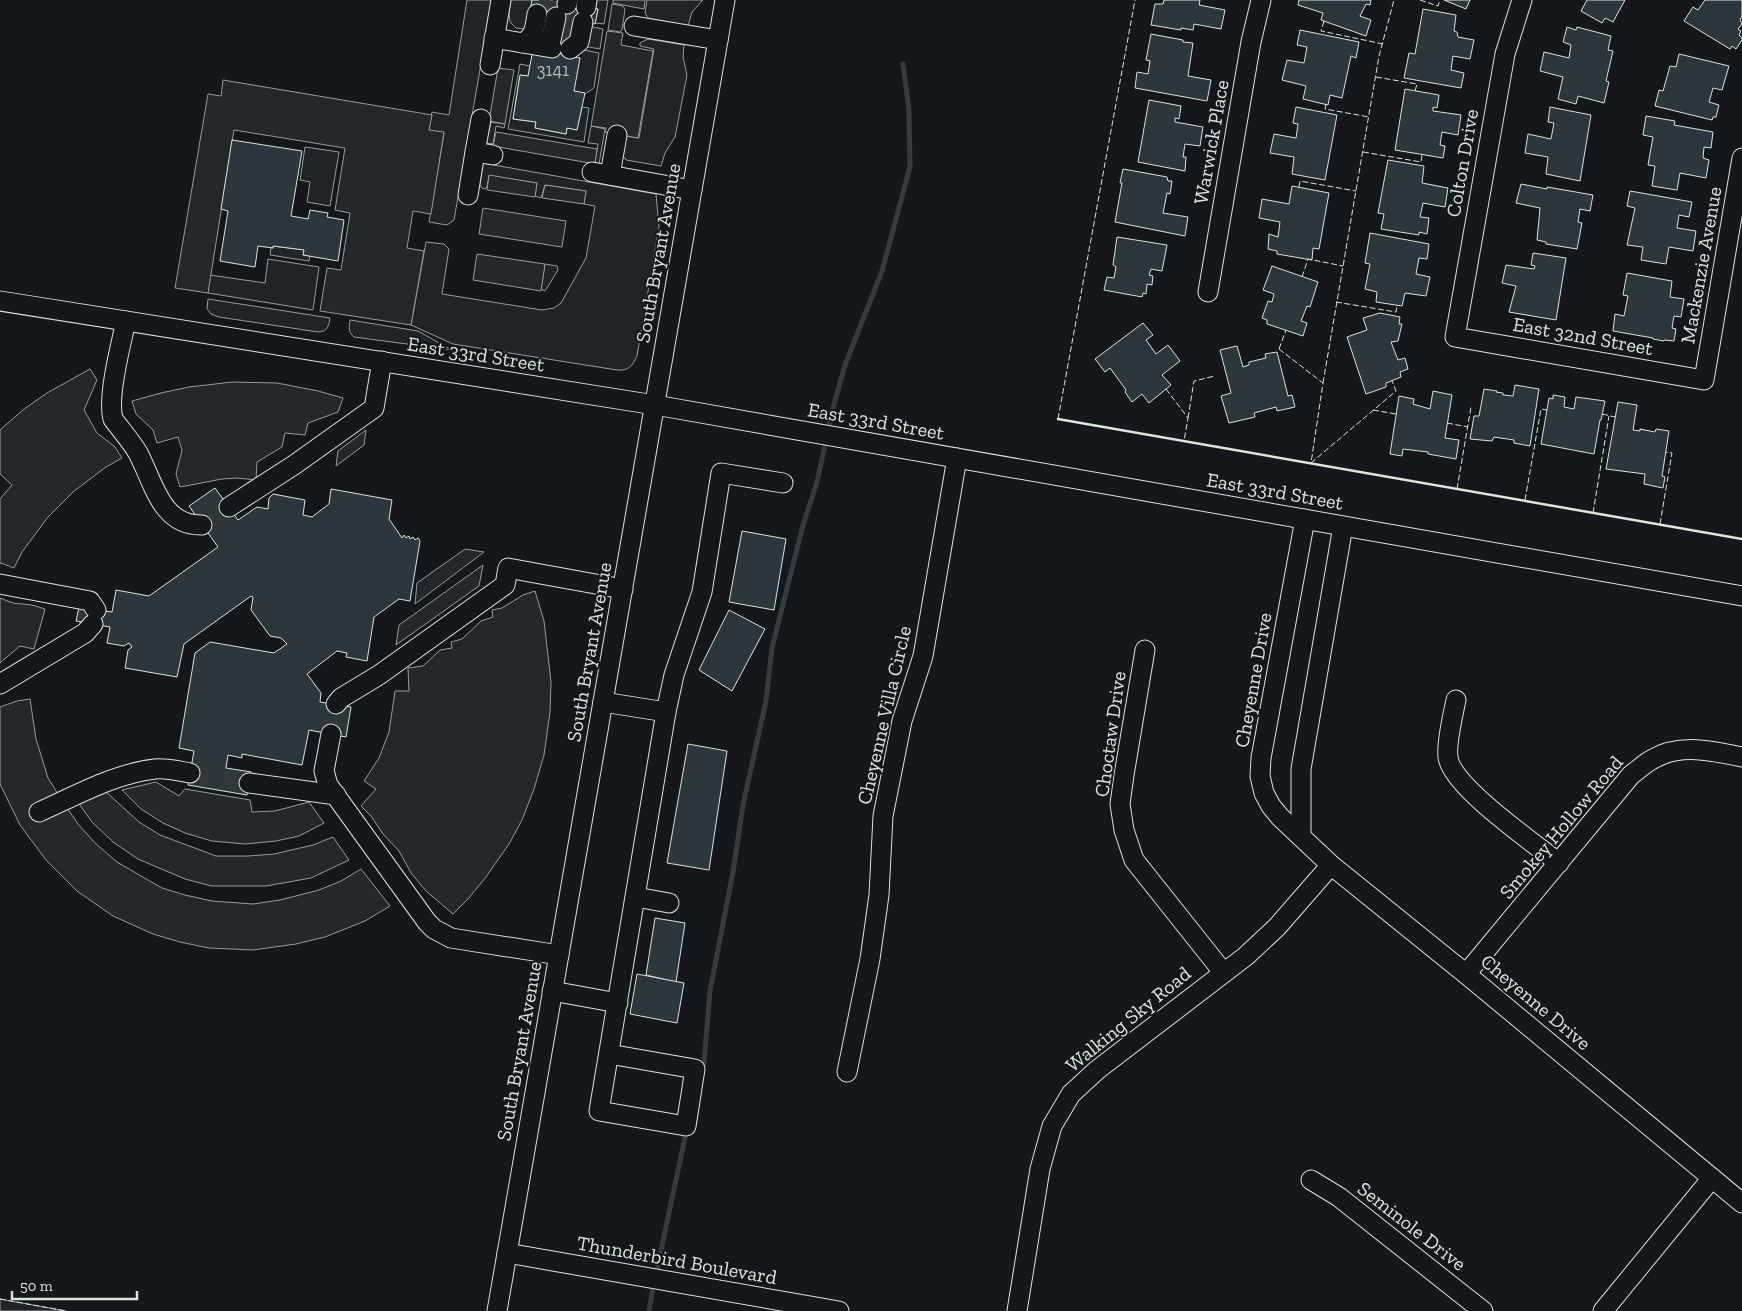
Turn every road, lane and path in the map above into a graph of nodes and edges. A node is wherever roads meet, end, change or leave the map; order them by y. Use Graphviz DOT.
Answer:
graph roads {
  1 [pos="501,0"];
  2 [pos="725,0"];
  3 [pos="1260,0"];
  4 [pos="1522,0"];
  5 [pos="567,7"];
  6 [pos="634,26"];
  7 [pos="494,38"];
  8 [pos="718,40"];
  9 [pos="522,43"];
  10 [pos="490,65"];
  11 [pos="480,118"];
  12 [pos="617,135"];
  13 [pos="1742,158"];
  14 [pos="692,190"];
  15 [pos="468,195"];
  16 [pos="1208,292"];
  17 [pos="0,301"];
  18 [pos="126,321"];
  19 [pos="1455,336"];
  20 [pos="382,361"];
  21 [pos="1704,380"];
  22 [pos="655,404"];
  23 [pos="957,458"];
  24 [pos="783,483"];
  25 [pos="229,508"];
  26 [pos="1304,519"];
  27 [pos="202,525"];
  28 [pos="1343,526"];
  29 [pos="0,584"];
  30 [pos="623,589"];
  31 [pos="1742,596"];
  32 [pos="1145,650"];
  33 [pos="0,684"];
  34 [pos="1456,700"];
  35 [pos="603,702"];
  36 [pos="336,704"];
  37 [pos="666,712"];
  38 [pos="331,734"];
  39 [pos="1742,756"];
  40 [pos="190,772"];
  41 [pos="249,783"];
  42 [pos="336,795"];
  43 [pos="39,812"];
  44 [pos="1301,836"];
  45 [pos="1559,863"];
  46 [pos="1331,865"];
  47 [pos="636,897"];
  48 [pos="669,903"];
  49 [pos="559,955"];
  50 [pos="1223,972"];
  51 [pos="1466,974"];
  52 [pos="552,991"];
  53 [pos="618,1002"];
  54 [pos="609,1054"];
  55 [pos="847,1072"];
  56 [pos="1712,1178"];
  57 [pos="1311,1180"];
  58 [pos="1742,1203"];
  59 [pos="507,1253"];
  60 [pos="497,1311"];
  61 [pos="839,1311"];
  62 [pos="1017,1311"];
  63 [pos="1483,1311"];
  64 [pos="1603,1311"];
  1 -- 7 [label="street"];
  2 -- 8 [label="street, South Bryant Avenue"];
  3 -- 16 [label="street, Warwick Place"];
  4 -- 19 [label="street, Colton Drive"];
  5 -- 9 [label="street"];
  5 -- 9 [label="street"];
  6 -- 8 [label="street"];
  7 -- 9 [label="street"];
  7 -- 10 [label="street"];
  8 -- 14 [label="street, South Bryant Avenue"];
  11 -- 15 [label="street"];
  12 -- 14 [label="street"];
  13 -- 21 [label="street, Mackenzie Avenue"];
  14 -- 22 [label="street, South Bryant Avenue"];
  17 -- 18 [label="street, East 33rd Street"];
  18 -- 20 [label="street, East 33rd Street"];
  18 -- 27 [label="street"];
  19 -- 21 [label="street, East 32nd Street"];
  20 -- 22 [label="street, East 33rd Street"];
  20 -- 25 [label="street"];
  22 -- 23 [label="street, East 33rd Street"];
  22 -- 30 [label="street, South Bryant Avenue"];
  23 -- 26 [label="street, East 33rd Street"];
  23 -- 55 [label="street, Cheyenne Villa Circle"];
  24 -- 37 [label="street"];
  26 -- 28 [label="street, East 33rd Street"];
  26 -- 44 [label="street, Cheyenne Drive"];
  28 -- 31 [label="street, East 33rd Street"];
  28 -- 44 [label="street"];
  29 -- 33 [label="street"];
  30 -- 35 [label="street, South Bryant Avenue"];
  30 -- 36 [label="street"];
  32 -- 50 [label="street, Choctaw Drive"];
  34 -- 45 [label="street"];
  35 -- 37 [label="street"];
  35 -- 49 [label="street, South Bryant Avenue"];
  37 -- 47 [label="street"];
  38 -- 42 [label="street"];
  39 -- 45 [label="street, Smokey Hollow Road"];
  40 -- 43 [label="street"];
  41 -- 42 [label="street"];
  42 -- 49 [label="street"];
  44 -- 46 [label="street, Cheyenne Drive"];
  45 -- 51 [label="street, Smokey Hollow Road"];
  46 -- 50 [label="street, Walking Sky Road"];
  46 -- 51 [label="street, Cheyenne Drive"];
  47 -- 48 [label="street"];
  47 -- 53 [label="street"];
  49 -- 52 [label="street, South Bryant Avenue"];
  50 -- 62 [label="street, Walking Sky Road"];
  51 -- 56 [label="street, Cheyenne Drive"];
  52 -- 53 [label="street"];
  52 -- 59 [label="street, South Bryant Avenue"];
  53 -- 54 [label="street"];
  54 -- 54 [label="street"];
  56 -- 58 [label="street, Cheyenne Drive"];
  56 -- 64 [label="street"];
  57 -- 63 [label="street, Seminole Drive"];
  59 -- 60 [label="street, South Bryant Avenue"];
  59 -- 61 [label="street, Thunderbird Boulevard"];
}
